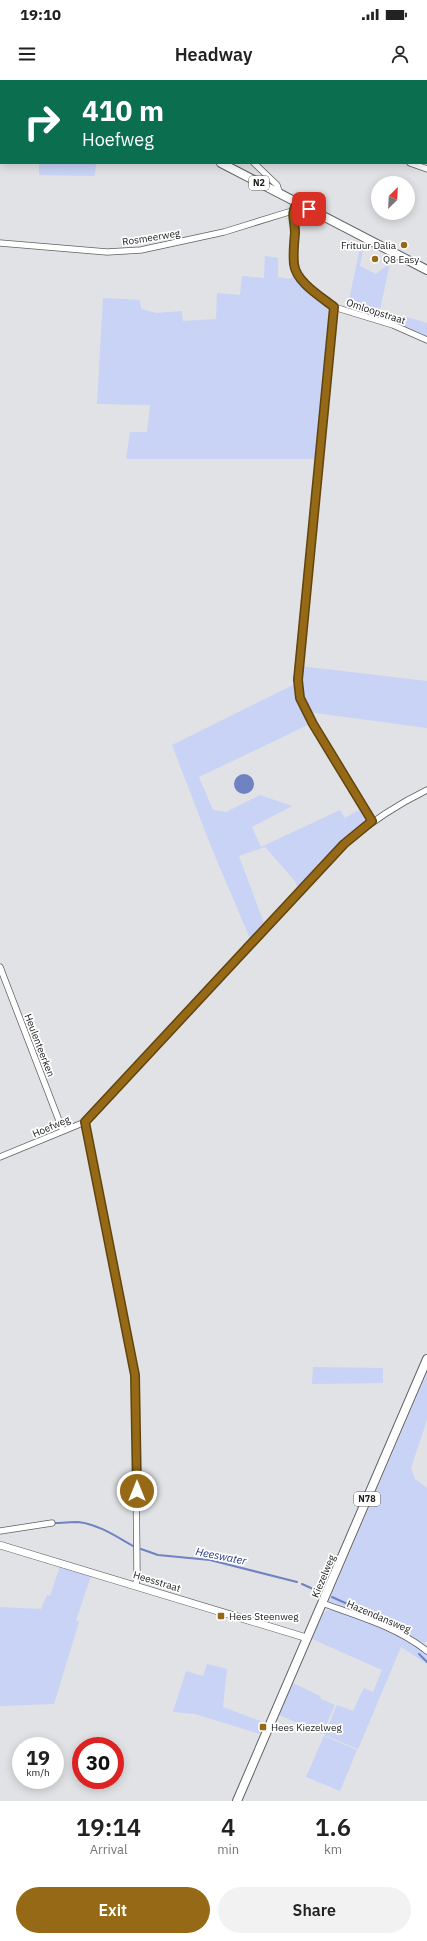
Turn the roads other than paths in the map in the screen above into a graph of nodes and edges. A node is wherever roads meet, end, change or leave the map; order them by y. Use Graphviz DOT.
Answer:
graph roads {
  1 [pos="223,164"];
  2 [pos="255,164"];
  3 [pos="413,164"];
  4 [pos="427,169"];
  5 [pos="280,194"];
  6 [pos="297,203"];
  7 [pos="292,211"];
  8 [pos="0,243"];
  9 [pos="427,270"];
  10 [pos="334,307"];
  11 [pos="427,340"];
  12 [pos="427,790"];
  13 [pos="372,821"];
  14 [pos="0,967"];
  15 [pos="85,1122"];
  16 [pos="63,1131"];
  17 [pos="0,1157"];
  18 [pos="427,1359"];
  19 [pos="52,1523"];
  20 [pos="0,1531"];
  21 [pos="0,1545"];
  22 [pos="136,1585"];
  23 [pos="322,1603"];
  24 [pos="307,1638"];
  25 [pos="427,1651"];
  26 [pos="237,1801"];
  1 -- 5 [label="main road, N2"];
  2 -- 5 [label="street"];
  3 -- 4 [label="street"];
  5 -- 6 [label="main road, N2"];
  6 -- 7 [label="street"];
  6 -- 9 [label="main road, N2"];
  7 -- 8 [label="street, Rosmeerweg"];
  7 -- 10 [label="street, Omloopstraat"];
  10 -- 11 [label="street, Omloopstraat"];
  10 -- 13 [label="street"];
  12 -- 13 [label="street, Hoefweg"];
  13 -- 15 [label="street, Hoefweg"];
  14 -- 16 [label="street, Heulenteerken"];
  15 -- 16 [label="street, Hoefweg"];
  15 -- 22 [label="street"];
  16 -- 17 [label="street, Hoefweg"];
  18 -- 23 [label="main road, Kiezelweg / N78"];
  19 -- 20 [label="street"];
  21 -- 22 [label="street, Heesstraat"];
  22 -- 24 [label="street, Heesstraat"];
  23 -- 24 [label="main road, Kiezelweg / N78"];
  23 -- 25 [label="street, Hazendansweg"];
  24 -- 26 [label="main road, Kiezelweg / N78"];
}
